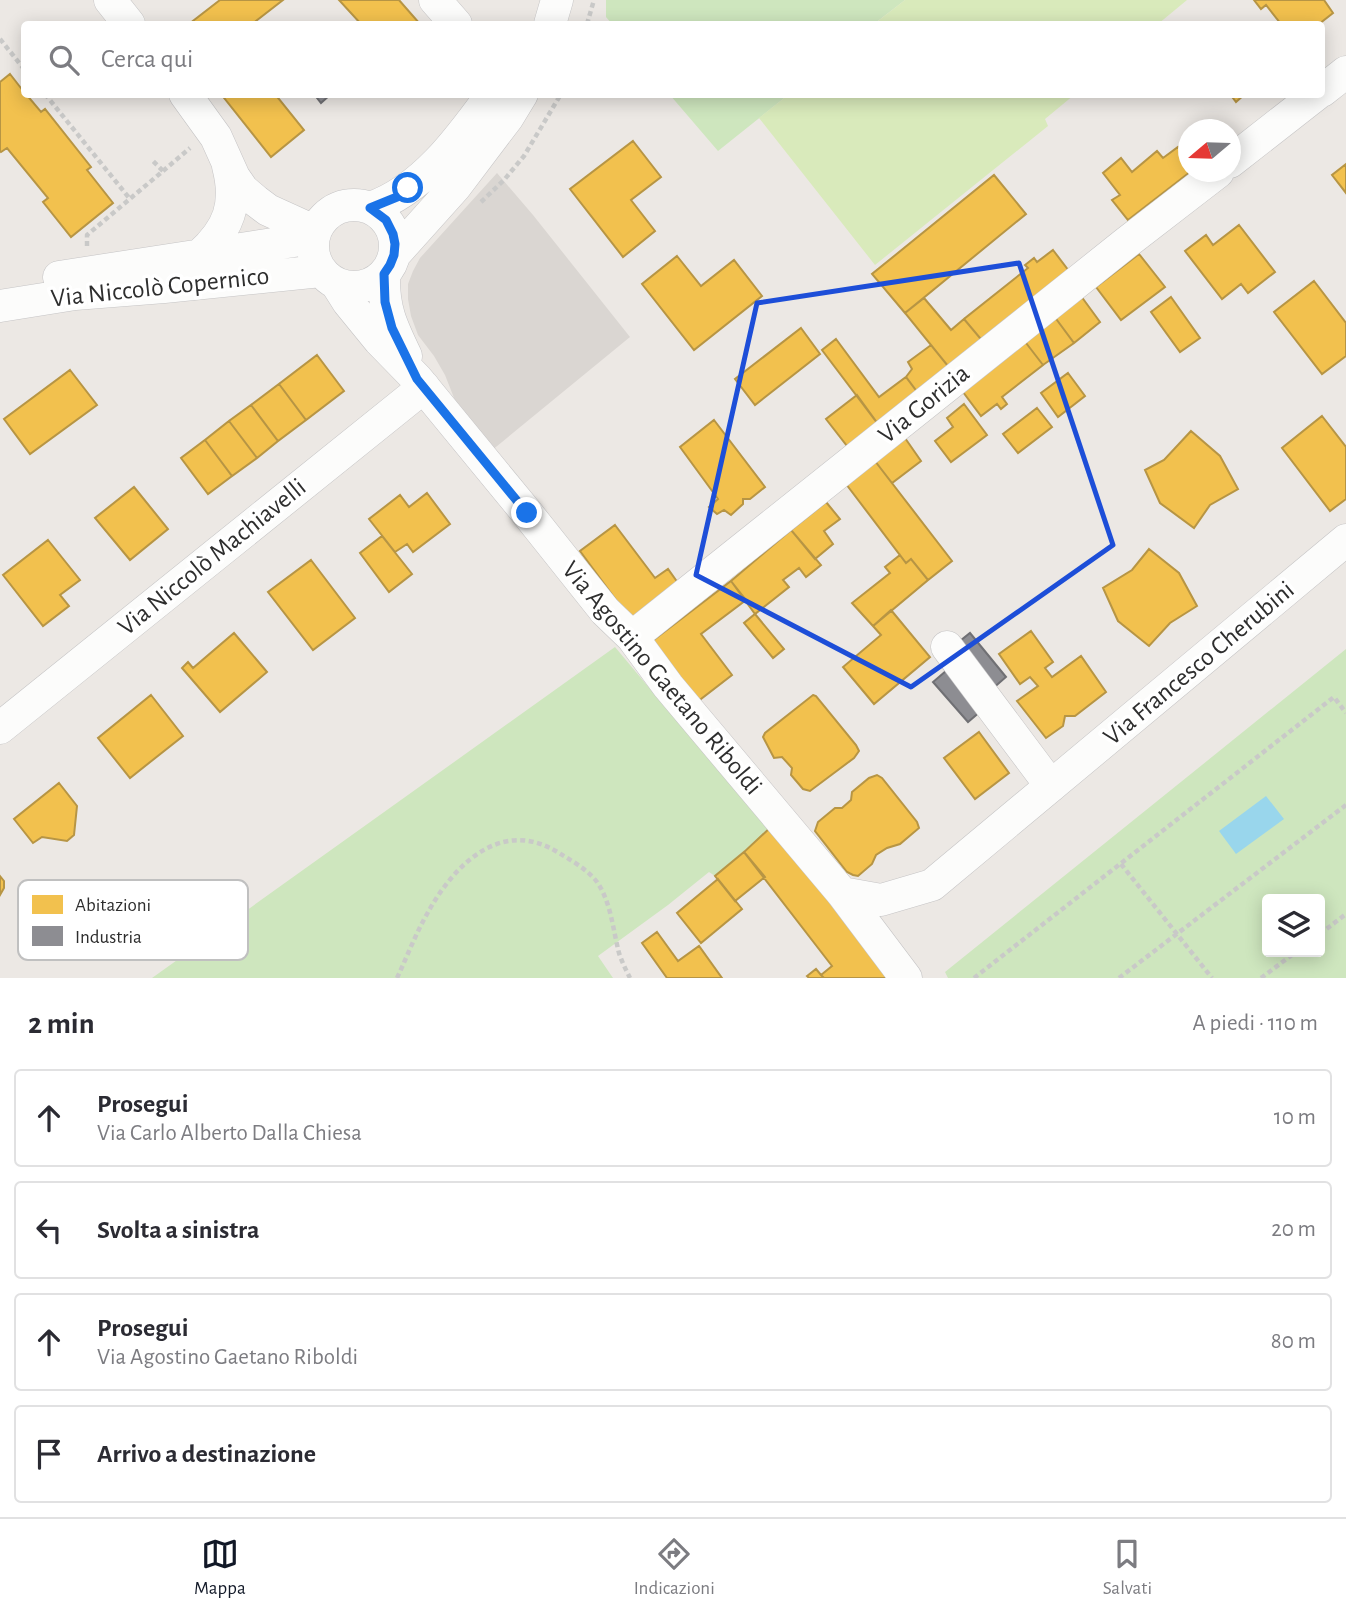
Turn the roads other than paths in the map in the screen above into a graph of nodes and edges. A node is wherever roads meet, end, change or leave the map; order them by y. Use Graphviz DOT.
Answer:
graph roads {
  1 [pos="110,0"];
  2 [pos="435,0"];
  3 [pos="127,21"];
  4 [pos="453,21"];
  5 [pos="1346,72"];
  6 [pos="1325,88"];
  7 [pos="188,98"];
  8 [pos="489,98"];
  9 [pos="520,98"];
  10 [pos="1312,98"];
  11 [pos="221,149"];
  12 [pos="1241,153"];
  13 [pos="1205,182"];
  14 [pos="358,207"];
  15 [pos="313,237"];
  16 [pos="200,255"];
  17 [pos="389,264"];
  18 [pos="329,277"];
  19 [pos="0,288"];
  20 [pos="0,306"];
  21 [pos="420,383"];
  22 [pos="1346,540"];
  23 [pos="632,637"];
  24 [pos="947,647"];
  25 [pos="0,728"];
  26 [pos="1051,786"];
  27 [pos="842,893"];
  28 [pos="906,978"];
  1 -- 3 [label="street"];
  2 -- 4 [label="street"];
  5 -- 6 [label="street"];
  7 -- 11 [label="street"];
  8 -- 14 [label="street"];
  9 -- 17 [label="street"];
  10 -- 12 [label="street"];
  11 -- 14 [label="street"];
  11 -- 15 [label="street"];
  11 -- 16 [label="street, Via Niccolò Copernico"];
  13 -- 23 [label="street, Via Gorizia"];
  14 -- 15 [label="street"];
  14 -- 17 [label="street"];
  15 -- 16 [label="street, Via Niccolò Copernico"];
  15 -- 18 [label="street"];
  16 -- 19 [label="street, Via Niccolò Copernico"];
  17 -- 18 [label="street"];
  17 -- 21 [label="street, Via Agostino Gaetano Riboldi"];
  18 -- 20 [label="street, Via Niccolò Copernico"];
  18 -- 21 [label="street, Via Agostino Gaetano Riboldi"];
  21 -- 23 [label="street, Via Agostino Gaetano Riboldi"];
  21 -- 25 [label="street, Via Niccolò Machiavelli"];
  22 -- 26 [label="street, Via Francesco Cherubini"];
  23 -- 27 [label="street, Via Agostino Gaetano Riboldi"];
  24 -- 26 [label="street"];
  26 -- 27 [label="street, Via Francesco Cherubini"];
  27 -- 28 [label="street, Via Agostino Gaetano Riboldi"];
}
